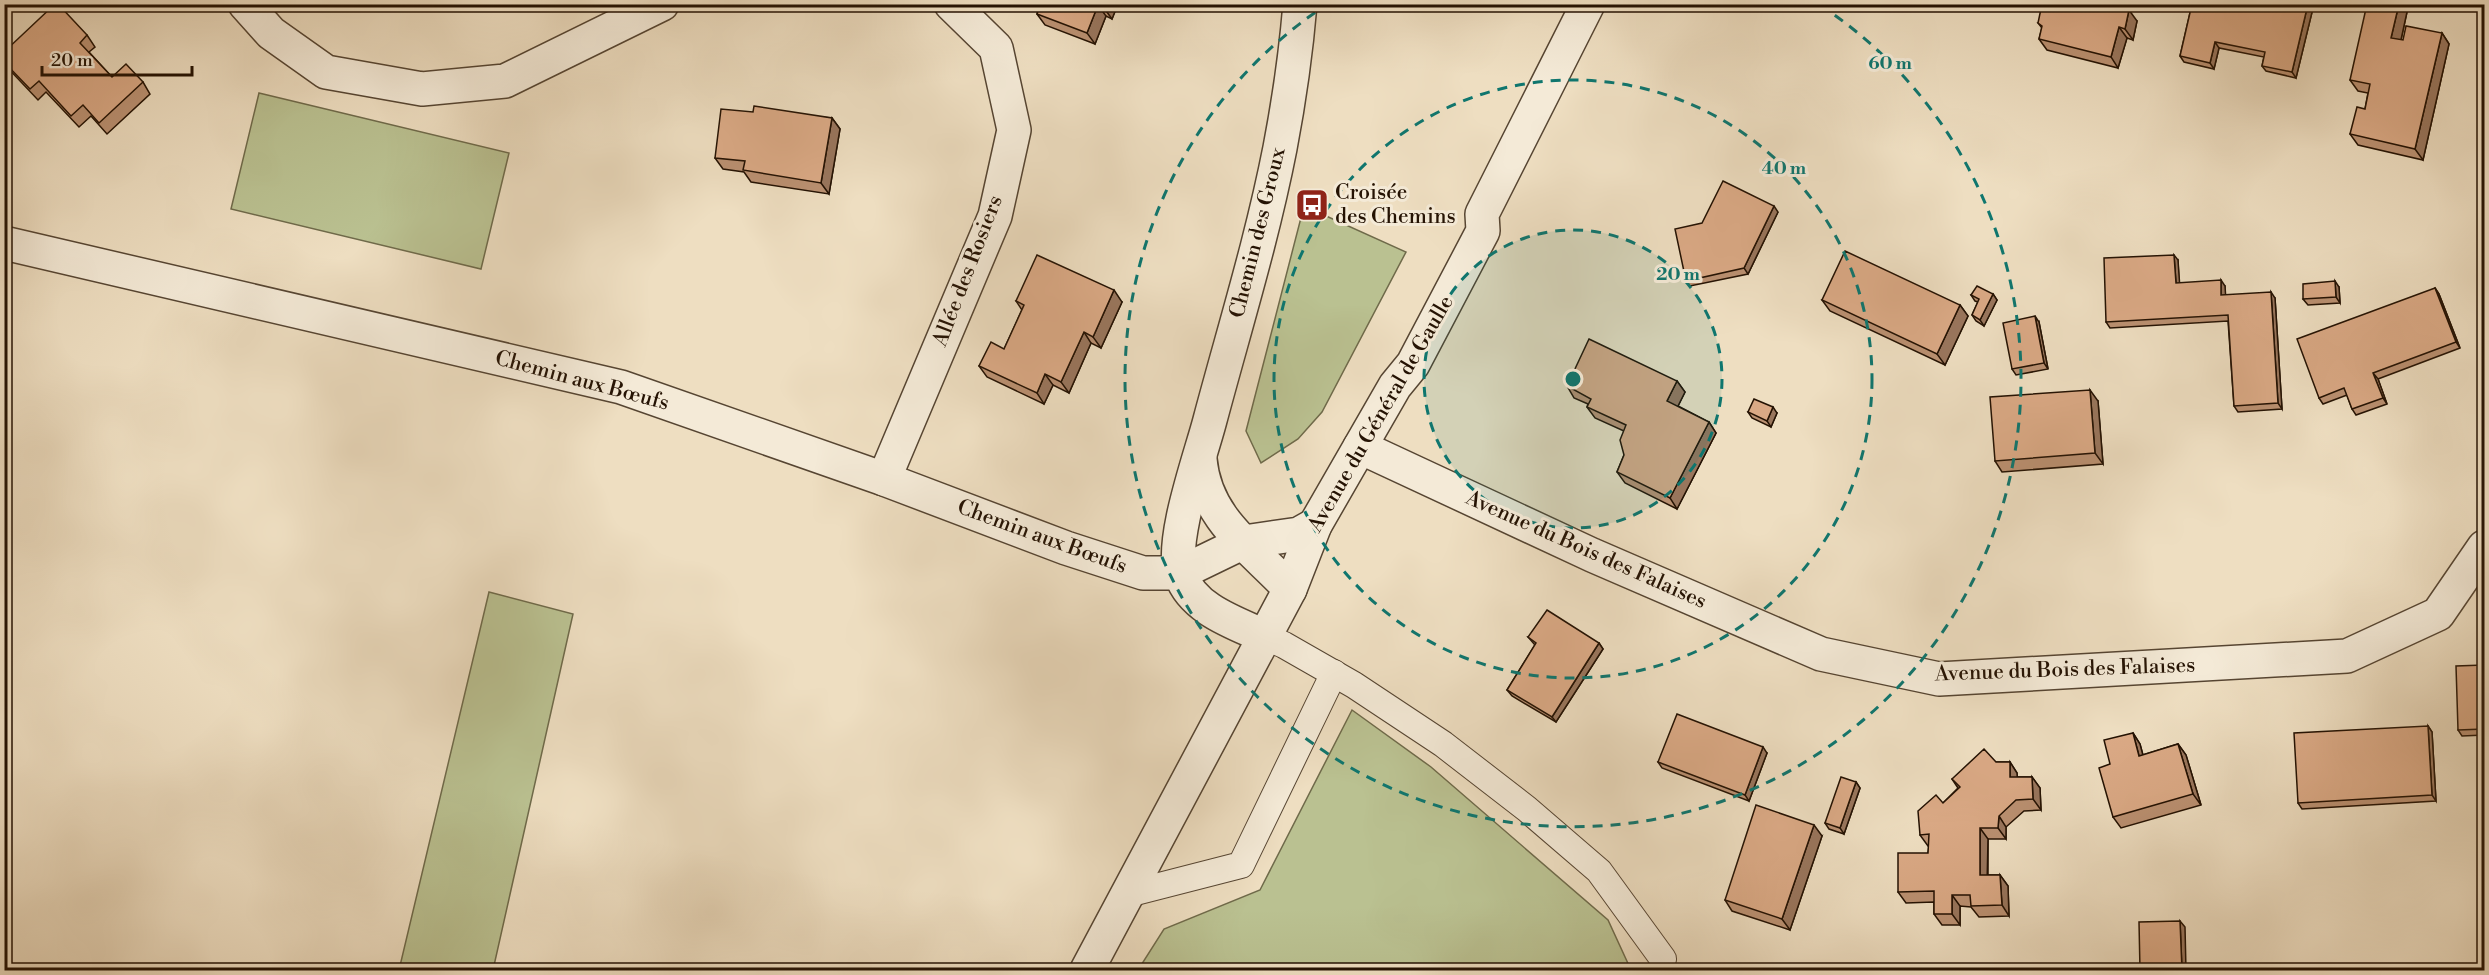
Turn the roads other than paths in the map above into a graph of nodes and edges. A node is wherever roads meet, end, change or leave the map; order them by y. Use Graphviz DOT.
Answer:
graph roads {
  1 [pos="245,4"];
  2 [pos="662,4"];
  3 [pos="951,4"];
  4 [pos="1300,4"];
  5 [pos="1588,4"];
  6 [pos="4,243"];
  7 [pos="1360,447"];
  8 [pos="1200,459"];
  9 [pos="884,478"];
  10 [pos="1315,525"];
  11 [pos="1244,542"];
  12 [pos="2484,547"];
  13 [pos="1180,573"];
  14 [pos="1290,589"];
  15 [pos="1266,637"];
  16 [pos="1334,673"];
  17 [pos="1128,894"];
  18 [pos="1663,959"];
  19 [pos="1096,963"];
  1 -- 2 [label="street"];
  3 -- 9 [label="street, Allée des Rosiers"];
  4 -- 8 [label="street, Chemin des Groux"];
  5 -- 7 [label="street, Avenue du Général de Gaulle"];
  6 -- 9 [label="street, Chemin aux Bœufs"];
  7 -- 10 [label="street, Avenue du Général de Gaulle"];
  7 -- 12 [label="street, Avenue du Bois des Falaises"];
  8 -- 11 [label="street, Chemin des Groux"];
  8 -- 13 [label="street, Chemin des Groux"];
  9 -- 13 [label="street, Chemin aux Bœufs"];
  10 -- 11 [label="street, Chemin aux Bœufs"];
  10 -- 14 [label="street, Avenue du Général de Gaulle"];
  11 -- 13 [label="street, Chemin aux Bœufs"];
  11 -- 14 [label="street, Chemin des Groux"];
  13 -- 15 [label="street"];
  14 -- 15 [label="street, Avenue du Général de Gaulle"];
  15 -- 16 [label="lane"];
  15 -- 17 [label="street, Avenue du Général de Gaulle"];
  16 -- 17 [label="lane"];
  16 -- 18 [label="lane"];
  17 -- 19 [label="street, Avenue du Général de Gaulle"];
}
